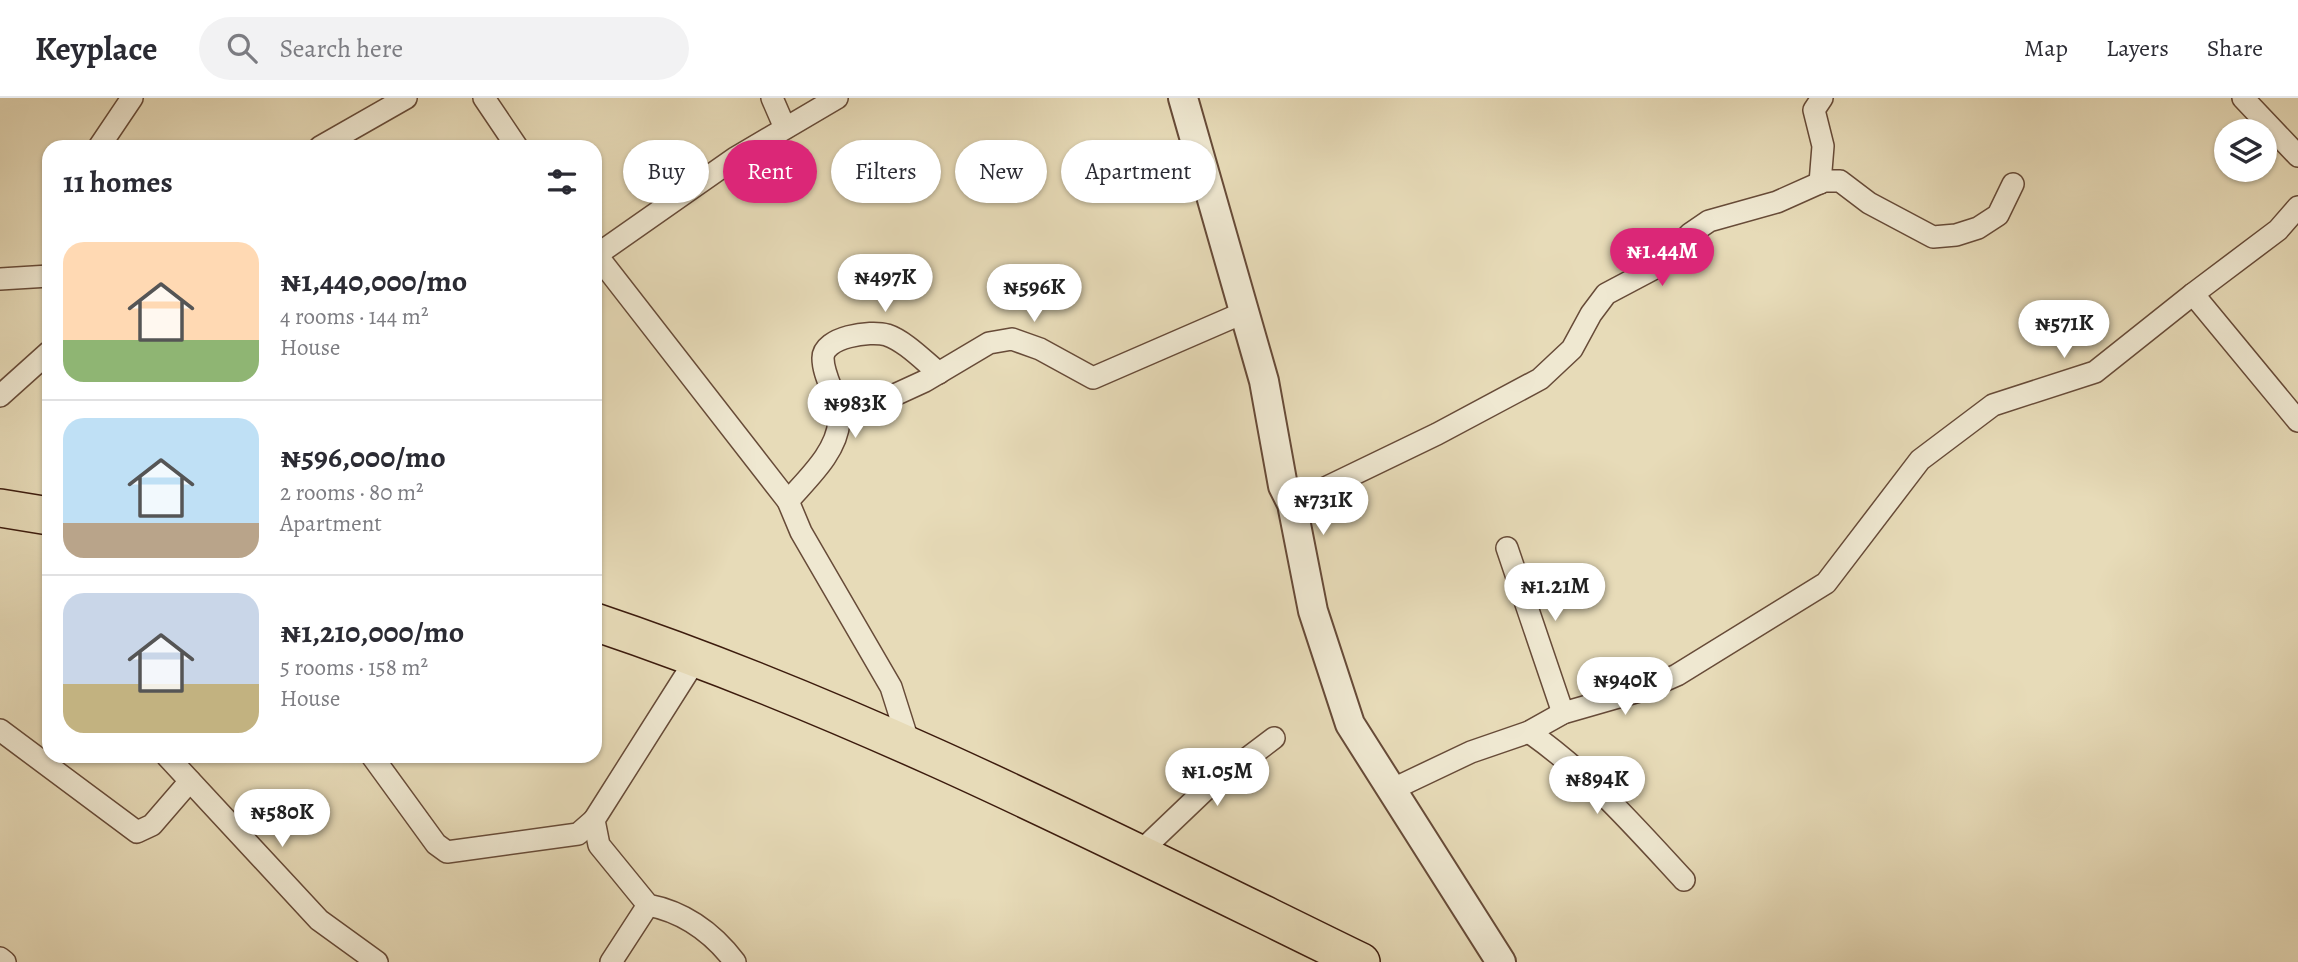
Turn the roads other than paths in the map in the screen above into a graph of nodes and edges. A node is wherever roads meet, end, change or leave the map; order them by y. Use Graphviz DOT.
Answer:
graph roads {
  1 [pos="132,98"];
  2 [pos="406,98"];
  3 [pos="484,98"];
  4 [pos="772,98"];
  5 [pos="837,98"];
  6 [pos="1183,98"];
  7 [pos="1822,98"];
  8 [pos="2243,98"];
  9 [pos="785,128"];
  10 [pos="104,140"];
  11 [pos="332,140"];
  12 [pos="512,140"];
  13 [pos="2298,156"];
  14 [pos="1820,183"];
  15 [pos="2013,184"];
  16 [pos="2298,207"];
  17 [pos="602,250"];
  18 [pos="602,264"];
  19 [pos="42,276"];
  20 [pos="0,279"];
  21 [pos="2193,294"];
  22 [pos="1245,312"];
  23 [pos="42,358"];
  24 [pos="939,373"];
  25 [pos="0,396"];
  26 [pos="840,420"];
  27 [pos="2298,421"];
  28 [pos="788,501"];
  29 [pos="1292,504"];
  30 [pos="0,508"];
  31 [pos="42,515"];
  32 [pos="1507,548"];
  33 [pos="602,625"];
  34 [pos="695,659"];
  35 [pos="1563,713"];
  36 [pos="0,730"];
  37 [pos="1529,732"];
  38 [pos="1274,738"];
  39 [pos="910,747"];
  40 [pos="42,761"];
  41 [pos="44,763"];
  42 [pos="173,763"];
  43 [pos="377,763"];
  44 [pos="190,781"];
  45 [pos="1391,790"];
  46 [pos="586,827"];
  47 [pos="1139,853"];
  48 [pos="1684,880"];
  49 [pos="648,905"];
  50 [pos="0,958"];
  51 [pos="1351,960"];
  52 [pos="5,962"];
  53 [pos="377,962"];
  54 [pos="611,962"];
  55 [pos="735,962"];
  56 [pos="1501,962"];
  1 -- 10 [label="street"];
  2 -- 11 [label="street"];
  3 -- 12 [label="street"];
  4 -- 9 [label="street"];
  5 -- 9 [label="street"];
  6 -- 22 [label="street"];
  7 -- 14 [label="street"];
  8 -- 13 [label="street"];
  9 -- 17 [label="street"];
  14 -- 15 [label="street"];
  14 -- 29 [label="street"];
  16 -- 21 [label="street"];
  18 -- 28 [label="street"];
  19 -- 20 [label="street"];
  21 -- 27 [label="street"];
  21 -- 35 [label="street"];
  22 -- 24 [label="street"];
  22 -- 29 [label="street"];
  23 -- 25 [label="street"];
  24 -- 26 [label="street"];
  24 -- 26 [label="street"];
  26 -- 28 [label="street"];
  28 -- 39 [label="street"];
  29 -- 45 [label="street"];
  30 -- 31 [label="highway"];
  32 -- 35 [label="street"];
  33 -- 34 [label="highway"];
  34 -- 39 [label="highway"];
  34 -- 46 [label="street"];
  35 -- 37 [label="street"];
  36 -- 40 [label="street"];
  37 -- 45 [label="street"];
  37 -- 48 [label="street"];
  38 -- 47 [label="street"];
  39 -- 47 [label="highway"];
  41 -- 44 [label="street"];
  42 -- 44 [label="street"];
  43 -- 46 [label="street"];
  44 -- 53 [label="street"];
  45 -- 56 [label="street"];
  46 -- 49 [label="street"];
  47 -- 51 [label="highway"];
  49 -- 54 [label="street"];
  49 -- 55 [label="street"];
  50 -- 52 [label="street"];
}
